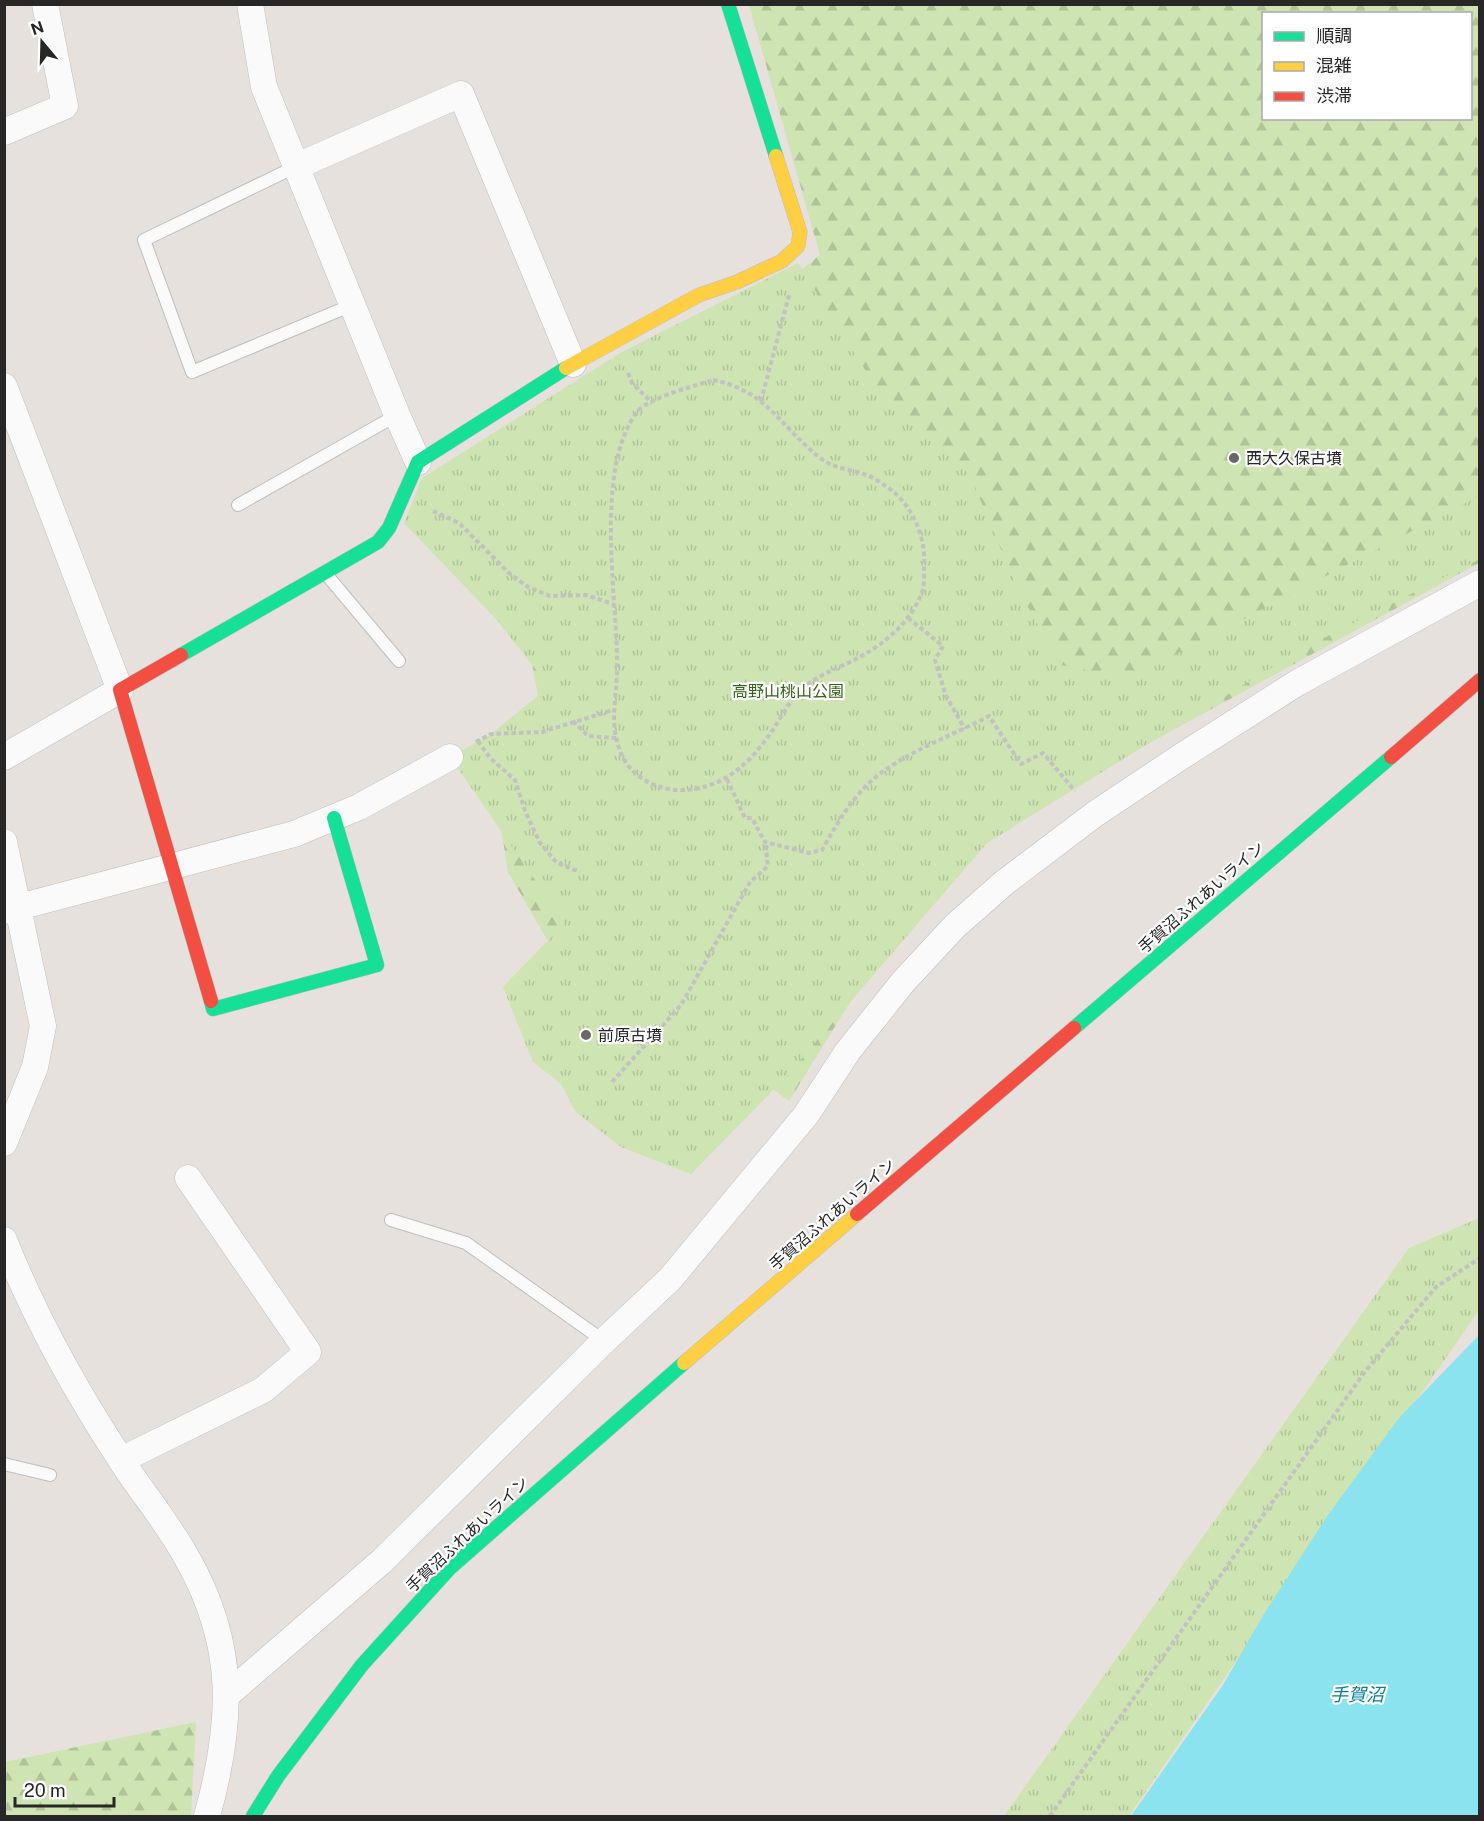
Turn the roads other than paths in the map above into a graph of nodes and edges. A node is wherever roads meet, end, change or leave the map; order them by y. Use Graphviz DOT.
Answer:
graph roads {
  1 [pos="45,4"];
  2 [pos="250,4"];
  3 [pos="728,4"];
  4 [pos="4,132"];
  5 [pos="295,167"];
  6 [pos="351,305"];
  7 [pos="573,364"];
  8 [pos="4,386"];
  9 [pos="397,416"];
  10 [pos="418,462"];
  11 [pos="238,505"];
  12 [pos="325,573"];
  13 [pos="1479,584"];
  14 [pos="399,660"];
  15 [pos="1479,680"];
  16 [pos="120,690"];
  17 [pos="4,757"];
  18 [pos="450,757"];
  19 [pos="334,818"];
  20 [pos="4,842"];
  21 [pos="173,866"];
  22 [pos="12,910"];
  23 [pos="4,1143"];
  24 [pos="188,1178"];
  25 [pos="391,1220"];
  26 [pos="4,1240"];
  27 [pos="604,1341"];
  28 [pos="121,1460"];
  29 [pos="4,1464"];
  30 [pos="50,1475"];
  31 [pos="227,1695"];
  32 [pos="207,1816"];
  33 [pos="253,1816"];
  1 -- 4 [label="street"];
  2 -- 5 [label="street"];
  3 -- 7 [label="street"];
  5 -- 6 [label="street"];
  5 -- 6 [label="lane"];
  5 -- 7 [label="street"];
  6 -- 9 [label="street"];
  7 -- 10 [label="street"];
  8 -- 16 [label="street"];
  9 -- 10 [label="street"];
  9 -- 11 [label="lane"];
  10 -- 12 [label="street"];
  12 -- 14 [label="lane"];
  12 -- 16 [label="street"];
  13 -- 27 [label="street"];
  15 -- 33 [label="street, 手賀沼ふれあいライン"];
  16 -- 17 [label="street"];
  16 -- 21 [label="street"];
  18 -- 19 [label="street"];
  19 -- 21 [label="street"];
  19 -- 21 [label="street"];
  20 -- 22 [label="street"];
  21 -- 22 [label="street"];
  22 -- 23 [label="street"];
  24 -- 28 [label="street"];
  25 -- 27 [label="lane"];
  26 -- 28 [label="street"];
  27 -- 31 [label="street"];
  28 -- 31 [label="street"];
  29 -- 30 [label="lane"];
  31 -- 32 [label="street"];
}
